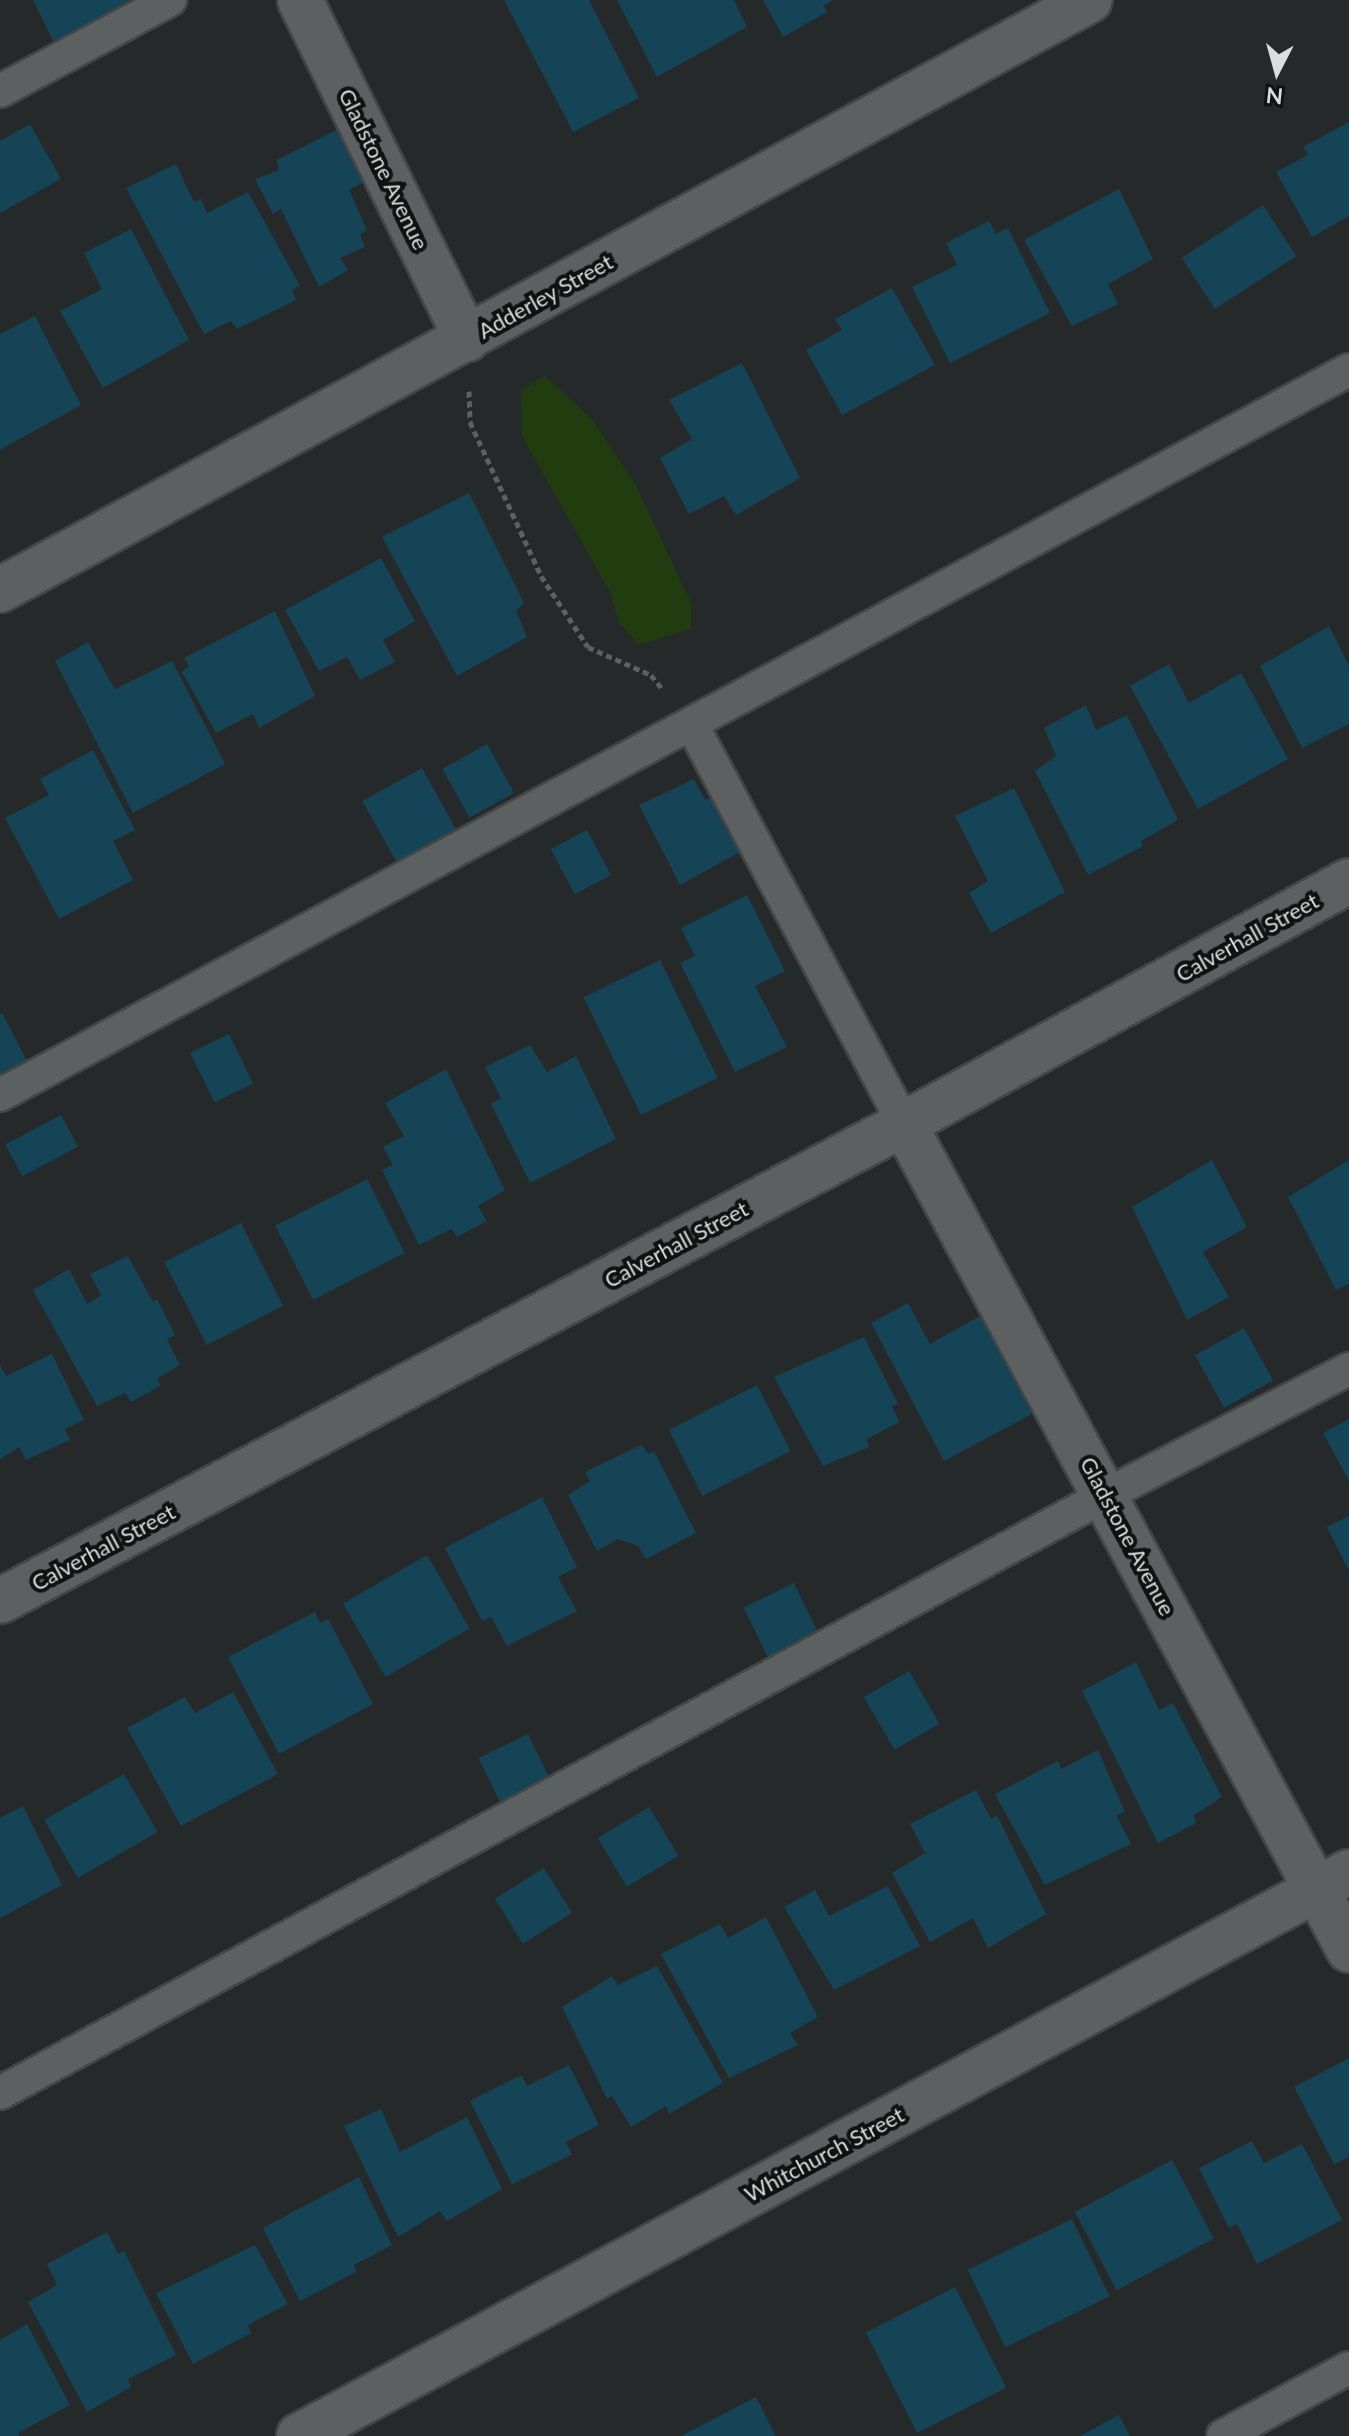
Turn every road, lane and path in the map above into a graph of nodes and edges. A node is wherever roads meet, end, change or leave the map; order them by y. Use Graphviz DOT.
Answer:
graph roads {
  1 [pos="170,0"];
  2 [pos="300,0"];
  3 [pos="1090,0"];
  4 [pos="0,91"];
  5 [pos="467,339"];
  6 [pos="1349,370"];
  7 [pos="0,590"];
  8 [pos="692,725"];
  9 [pos="1349,881"];
  10 [pos="0,1095"];
  11 [pos="904,1124"];
  12 [pos="1349,1369"];
  13 [pos="1106,1495"];
  14 [pos="0,1601"];
  15 [pos="1333,1881"];
  16 [pos="1349,1950"];
  17 [pos="0,2093"];
  18 [pos="1349,2368"];
  19 [pos="299,2436"];
  20 [pos="1223,2436"];
  1 -- 4 [label="lane"];
  2 -- 5 [label="street, Gladstone Avenue"];
  3 -- 5 [label="street, Adderley Street"];
  5 -- 7 [label="street, Adderley Street"];
  5 -- 8 [label="path"];
  6 -- 8 [label="lane"];
  8 -- 10 [label="lane"];
  8 -- 11 [label="lane"];
  9 -- 11 [label="street, Calverhall Street"];
  11 -- 13 [label="street, Gladstone Avenue"];
  11 -- 14 [label="street, Calverhall Street"];
  12 -- 13 [label="lane"];
  13 -- 15 [label="street, Gladstone Avenue"];
  13 -- 17 [label="lane"];
  15 -- 16 [label="street, Gladstone Avenue"];
  15 -- 19 [label="street, Whitchurch Street"];
  18 -- 20 [label="lane"];
}
